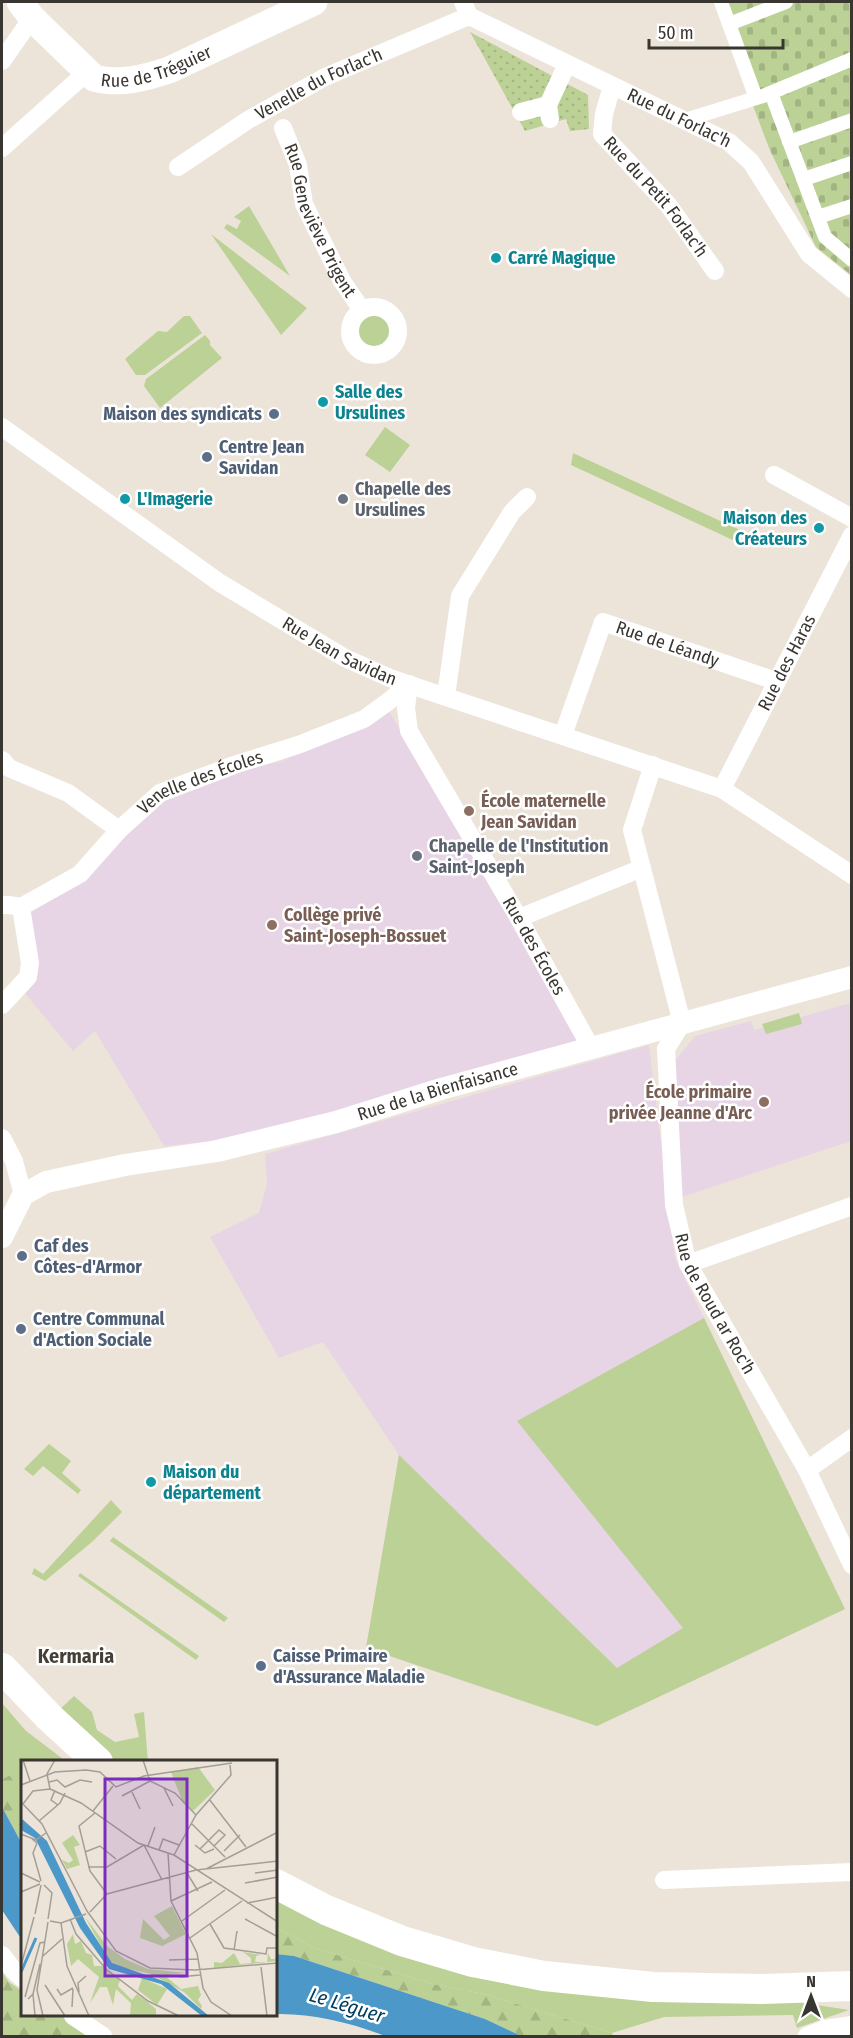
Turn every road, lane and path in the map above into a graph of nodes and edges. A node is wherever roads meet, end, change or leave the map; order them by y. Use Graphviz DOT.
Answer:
graph roads {
  1 [pos="314,2"];
  2 [pos="721,2"];
  3 [pos="786,2"];
  4 [pos="466,9"];
  5 [pos="26,10"];
  6 [pos="729,24"];
  7 [pos="852,60"];
  8 [pos="2,61"];
  9 [pos="567,64"];
  10 [pos="87,72"];
  11 [pos="612,86"];
  12 [pos="771,93"];
  13 [pos="756,98"];
  14 [pos="521,112"];
  15 [pos="277,116"];
  16 [pos="685,120"];
  17 [pos="852,120"];
  18 [pos="789,142"];
  19 [pos="2,148"];
  20 [pos="852,163"];
  21 [pos="178,167"];
  22 [pos="804,179"];
  23 [pos="852,206"];
  24 [pos="818,218"];
  25 [pos="852,260"];
  26 [pos="715,271"];
  27 [pos="852,289"];
  28 [pos="362,310"];
  29 [pos="2,427"];
  30 [pos="774,475"];
  31 [pos="527,497"];
  32 [pos="852,518"];
  33 [pos="852,536"];
  34 [pos="776,681"];
  35 [pos="409,684"];
  36 [pos="446,696"];
  37 [pos="563,735"];
  38 [pos="2,760"];
  39 [pos="654,765"];
  40 [pos="722,789"];
  41 [pos="119,830"];
  42 [pos="642,868"];
  43 [pos="852,874"];
  44 [pos="2,905"];
  45 [pos="21,907"];
  46 [pos="519,918"];
  47 [pos="852,977"];
  48 [pos="2,1005"];
  49 [pos="682,1023"];
  50 [pos="591,1048"];
  51 [pos="2,1138"];
  52 [pos="23,1195"];
  53 [pos="852,1206"];
  54 [pos="2,1238"];
  55 [pos="688,1264"];
  56 [pos="852,1438"];
  57 [pos="807,1470"];
  58 [pos="852,1565"];
  59 [pos="2,1668"];
  60 [pos="2,1695"];
  61 [pos="79,1760"];
  62 [pos="96,1760"];
  63 [pos="852,1872"];
  64 [pos="664,1880"];
  65 [pos="278,1885"];
  66 [pos="2,1956"];
  67 [pos="21,1977"];
  68 [pos="852,1986"];
  69 [pos="74,2017"];
  70 [pos="852,2025"];
  71 [pos="103,2037"];
  72 [pos="807,2037"];
  1 -- 10 [label="main road, Rue de Tréguier"];
  2 -- 6 [label="street"];
  3 -- 6 [label="street"];
  4 -- 9 [label="street, Rue du Forlac'h"];
  4 -- 15 [label="street, Venelle du Forlac'h"];
  5 -- 8 [label="street"];
  5 -- 10 [label="main road, Rue de Tréguier"];
  6 -- 13 [label="street"];
  7 -- 12 [label="street"];
  9 -- 11 [label="street, Rue du Forlac'h"];
  9 -- 14 [label="street"];
  10 -- 19 [label="street"];
  11 -- 16 [label="street, Rue du Forlac'h"];
  11 -- 26 [label="street, Rue du Petit Forlac'h"];
  12 -- 13 [label="street"];
  12 -- 18 [label="street"];
  13 -- 16 [label="street"];
  15 -- 21 [label="street, Venelle du Forlac'h"];
  15 -- 28 [label="street, Rue Geneviève Prigent"];
  16 -- 27 [label="street, Rue du Forlac'h"];
  17 -- 18 [label="street"];
  18 -- 22 [label="street"];
  20 -- 22 [label="street"];
  22 -- 24 [label="street"];
  23 -- 24 [label="street"];
  24 -- 25 [label="street"];
  29 -- 35 [label="street, Rue Jean Savidan"];
  30 -- 32 [label="street"];
  31 -- 36 [label="street"];
  33 -- 34 [label="street, Rue des Haras"];
  34 -- 37 [label="street, Rue de Léandy"];
  34 -- 40 [label="street, Rue des Haras"];
  35 -- 36 [label="street, Rue Jean Savidan"];
  35 -- 41 [label="street, Venelle des Écoles"];
  35 -- 46 [label="street, Rue des Écoles"];
  36 -- 37 [label="street, Rue Jean Savidan"];
  37 -- 39 [label="street, Rue Jean Savidan"];
  38 -- 41 [label="street, Venelle des Écoles"];
  39 -- 40 [label="street, Rue Jean Savidan"];
  39 -- 42 [label="street"];
  40 -- 43 [label="street, Rue Jean Savidan"];
  41 -- 45 [label="street"];
  42 -- 46 [label="street"];
  42 -- 49 [label="street"];
  44 -- 45 [label="street"];
  45 -- 48 [label="street"];
  46 -- 50 [label="street, Rue des Écoles"];
  47 -- 49 [label="street, Rue de la Bienfaisance"];
  49 -- 50 [label="street, Rue de la Bienfaisance"];
  49 -- 55 [label="street, Rue de Roud ar Roc'h"];
  50 -- 52 [label="street, Rue de la Bienfaisance"];
  51 -- 52 [label="street"];
  52 -- 54 [label="street"];
  53 -- 55 [label="street"];
  55 -- 57 [label="street, Rue de Roud ar Roc'h"];
  56 -- 57 [label="street"];
  57 -- 58 [label="street, Rue de Roud ar Roc'h"];
  59 -- 62 [label="main road"];
  60 -- 61 [label="main road"];
  63 -- 64 [label="street"];
  65 -- 68 [label="main road"];
  66 -- 67 [label="street"];
  69 -- 71 [label="street"];
  70 -- 72 [label="street"];
}
